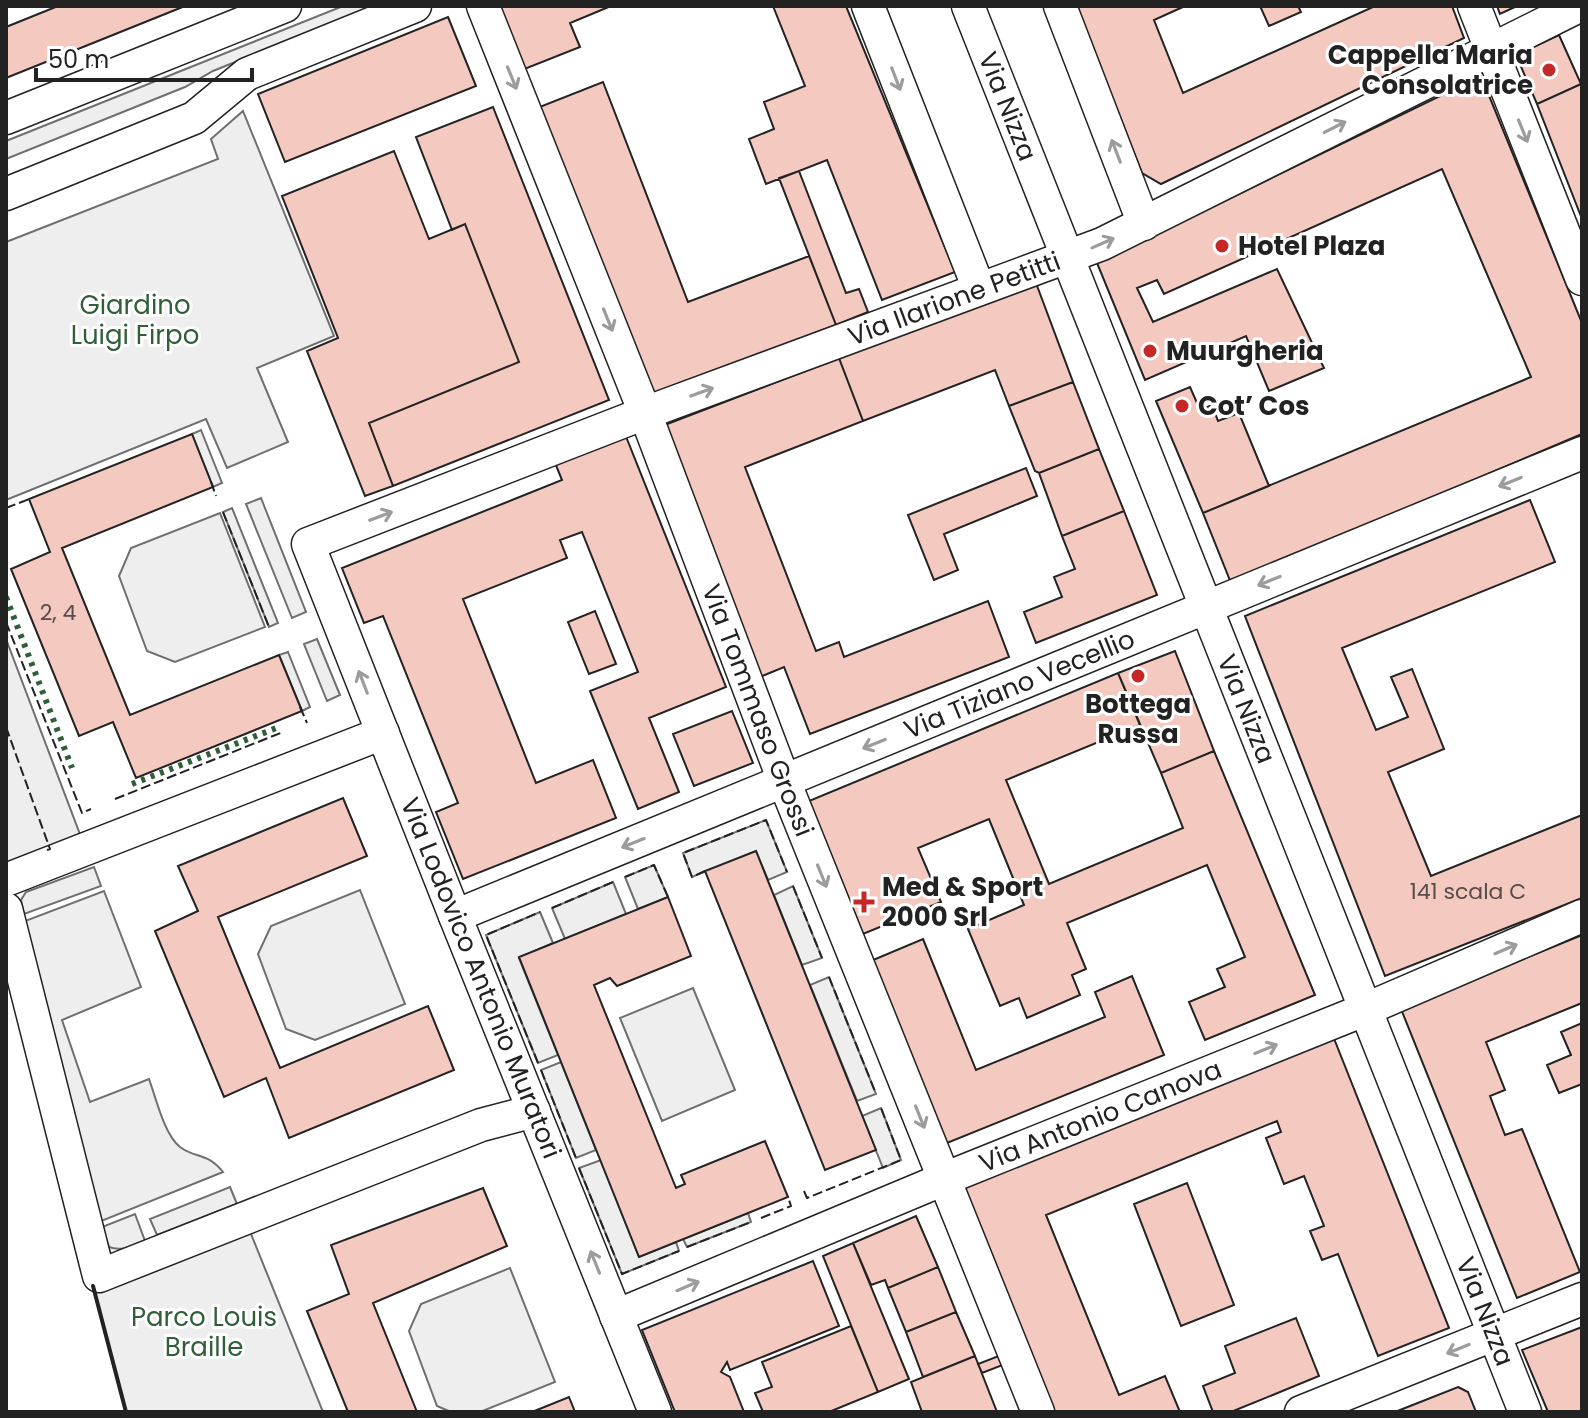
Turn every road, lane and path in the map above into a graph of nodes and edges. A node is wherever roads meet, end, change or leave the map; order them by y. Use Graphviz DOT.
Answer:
graph roads {
  1 [pos="285,6"];
  2 [pos="415,6"];
  3 [pos="483,6"];
  4 [pos="868,6"];
  5 [pos="968,6"];
  6 [pos="1060,6"];
  7 [pos="1474,6"];
  8 [pos="1579,6"];
  9 [pos="1491,49"];
  10 [pos="6,118"];
  11 [pos="6,194"];
  12 [pos="1144,224"];
  13 [pos="1066,257"];
  14 [pos="1582,279"];
  15 [pos="979,289"];
  16 [pos="645,413"];
  17 [pos="1582,453"];
  18 [pos="308,544"];
  19 [pos="1205,608"];
  20 [pos="383,733"];
  21 [pos="784,781"];
  22 [pos="6,880"];
  23 [pos="6,909"];
  24 [pos="455,916"];
  25 [pos="1582,916"];
  26 [pos="1364,1010"];
  27 [pos="534,1111"];
  28 [pos="944,1179"];
  29 [pos="1582,1299"];
  30 [pos="616,1316"];
  31 [pos="1494,1334"];
  32 [pos="655,1412"];
  33 [pos="1038,1412"];
  34 [pos="1301,1412"];
  35 [pos="1525,1412"];
  1 -- 10 [label="street"];
  2 -- 11 [label="street"];
  3 -- 16 [label="street, Via Tommaso Grossi, one-way"];
  4 -- 15 [label="street, one-way"];
  5 -- 13 [label="street, Via Nizza"];
  12 -- 6 [label="street, one-way"];
  7 -- 9 [label="street"];
  8 -- 9 [label="street, Via Ilarione Petitti"];
  12 -- 9 [label="street, Via Ilarione Petitti, one-way"];
  9 -- 14 [label="street, one-way"];
  13 -- 12 [label="street, Via Ilarione Petitti, one-way"];
  13 -- 15 [label="street, Via Ilarione Petitti"];
  13 -- 19 [label="street, Via Nizza"];
  16 -- 15 [label="street, Via Ilarione Petitti, one-way"];
  18 -- 16 [label="street, Via Ilarione Petitti, one-way"];
  16 -- 21 [label="street, Via Tommaso Grossi"];
  17 -- 19 [label="street, Via Tiziano Vecellio, one-way"];
  20 -- 18 [label="street, Via Lodovico Antonio Muratori, one-way"];
  19 -- 21 [label="street, Via Tiziano Vecellio, one-way"];
  19 -- 26 [label="street, Via Nizza"];
  20 -- 22 [label="street"];
  20 -- 24 [label="street, Via Lodovico Antonio Muratori"];
  21 -- 24 [label="street, Via Tiziano Vecellio, one-way"];
  21 -- 28 [label="street, Via Tommaso Grossi, one-way"];
  23 -- 27 [label="street"];
  24 -- 27 [label="street, Via Lodovico Antonio Muratori"];
  26 -- 25 [label="street, Via Antonio Canova, one-way"];
  28 -- 26 [label="street, Via Antonio Canova, one-way"];
  26 -- 31 [label="street, Via Nizza"];
  30 -- 27 [label="street, Via Lodovico Antonio Muratori, one-way"];
  30 -- 28 [label="street, Via Antonio Canova, one-way"];
  28 -- 33 [label="street, Via Tommaso Grossi"];
  29 -- 31 [label="street"];
  30 -- 32 [label="street, Via Lodovico Antonio Muratori"];
  31 -- 34 [label="street, one-way"];
  31 -- 35 [label="street, Via Nizza"];
}
